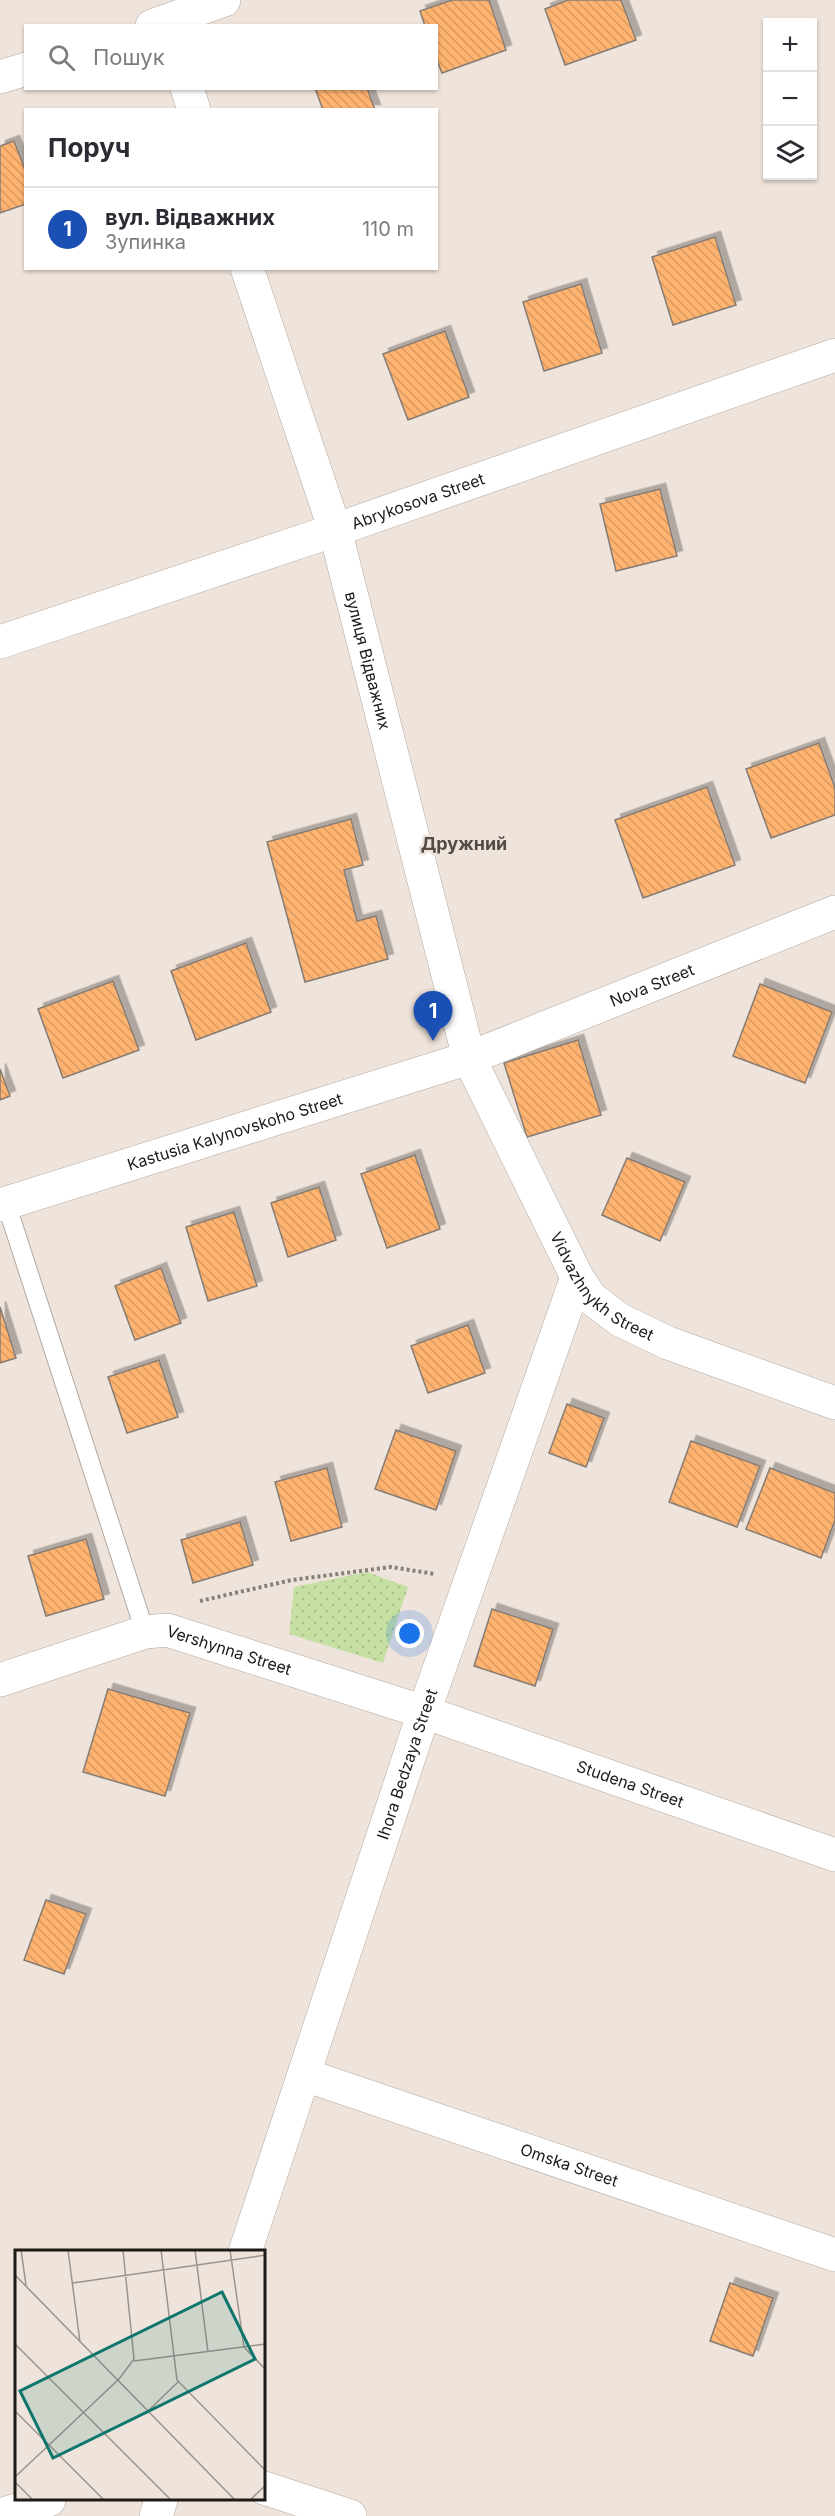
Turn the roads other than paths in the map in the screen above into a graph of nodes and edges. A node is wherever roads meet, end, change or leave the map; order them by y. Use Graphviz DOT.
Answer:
graph roads {
  1 [pos="224,0"];
  2 [pos="160,18"];
  3 [pos="24,70"];
  4 [pos="0,77"];
  5 [pos="188,90"];
  6 [pos="193,108"];
  7 [pos="248,270"];
  8 [pos="835,355"];
  9 [pos="335,530"];
  10 [pos="0,642"];
  11 [pos="835,912"];
  12 [pos="469,1058"];
  13 [pos="3,1204"];
  14 [pos="577,1277"];
  15 [pos="835,1403"];
  16 [pos="145,1632"];
  17 [pos="0,1680"];
  18 [pos="424,1712"];
  19 [pos="835,1856"];
  20 [pos="305,2074"];
  21 [pos="246,2250"];
  22 [pos="835,2255"];
  23 [pos="266,2489"];
  24 [pos="43,2501"];
  25 [pos="160,2501"];
  26 [pos="0,2515"];
  27 [pos="156,2516"];
  28 [pos="350,2516"];
  1 -- 2 [label="street"];
  3 -- 4 [label="street"];
  5 -- 6 [label="street"];
  7 -- 9 [label="street, вулиця Відважних"];
  8 -- 9 [label="street, Abrykosova Street"];
  9 -- 10 [label="street, Abrykosova Street"];
  9 -- 12 [label="street, вулиця Відважних"];
  11 -- 12 [label="street, Nova Street"];
  12 -- 13 [label="street, Kastusia Kalynovskoho Street"];
  12 -- 14 [label="street, Vidvazhnykh Street"];
  13 -- 16 [label="lane"];
  14 -- 15 [label="street, Vidvazhnykh Street"];
  14 -- 18 [label="street, Ihora Bedzaya Street"];
  16 -- 17 [label="street, Vershynna Street"];
  16 -- 18 [label="street, Vershynna Street"];
  18 -- 19 [label="street, Studena Street"];
  18 -- 20 [label="street, Ihora Bedzaya Street"];
  20 -- 21 [label="street, Ihora Bedzaya Street"];
  20 -- 22 [label="street, Omska Street"];
  23 -- 28 [label="street"];
  24 -- 26 [label="street"];
  25 -- 27 [label="street"];
}
